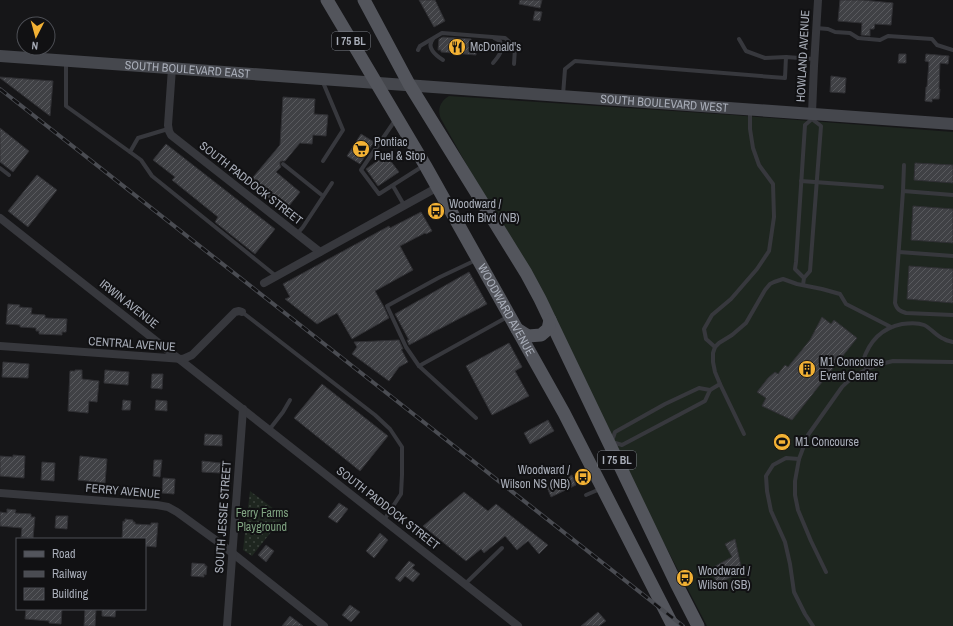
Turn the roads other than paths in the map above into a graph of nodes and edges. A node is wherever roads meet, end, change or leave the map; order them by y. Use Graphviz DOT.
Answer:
graph roads {
  1 [pos="327,0"];
  2 [pos="364,0"];
  3 [pos="818,0"];
  4 [pos="816,28"];
  5 [pos="490,36"];
  6 [pos="434,37"];
  7 [pos="739,39"];
  8 [pos="418,50"];
  9 [pos="953,50"];
  10 [pos="0,56"];
  11 [pos="786,57"];
  12 [pos="814,59"];
  13 [pos="66,60"];
  14 [pos="443,60"];
  15 [pos="494,63"];
  16 [pos="514,64"];
  17 [pos="172,68"];
  18 [pos="321,78"];
  19 [pos="376,82"];
  20 [pos="409,84"];
  21 [pos="563,95"];
  22 [pos="750,109"];
  23 [pos="812,116"];
  24 [pos="397,117"];
  25 [pos="953,124"];
  26 [pos="169,130"];
  27 [pos="130,152"];
  28 [pos="323,161"];
  29 [pos="283,164"];
  30 [pos="425,165"];
  31 [pos="904,165"];
  32 [pos="0,168"];
  33 [pos="10,176"];
  34 [pos="801,181"];
  35 [pos="332,182"];
  36 [pos="817,182"];
  37 [pos="393,186"];
  38 [pos="438,187"];
  39 [pos="882,187"];
  40 [pos="903,191"];
  41 [pos="953,195"];
  42 [pos="323,196"];
  43 [pos="404,205"];
  44 [pos="0,218"];
  45 [pos="297,234"];
  46 [pos="320,252"];
  47 [pos="899,252"];
  48 [pos="953,256"];
  49 [pos="477,259"];
  50 [pos="276,276"];
  51 [pos="804,278"];
  52 [pos="264,284"];
  53 [pos="803,285"];
  54 [pos="242,312"];
  55 [pos="953,315"];
  56 [pos="509,316"];
  57 [pos="550,320"];
  58 [pos="891,327"];
  59 [pos="517,329"];
  60 [pos="953,342"];
  61 [pos="0,346"];
  62 [pos="715,347"];
  63 [pos="179,359"];
  64 [pos="953,362"];
  65 [pos="419,366"];
  66 [pos="866,369"];
  67 [pos="720,384"];
  68 [pos="710,390"];
  69 [pos="290,400"];
  70 [pos="242,409"];
  71 [pos="476,418"];
  72 [pos="269,430"];
  73 [pos="744,434"];
  74 [pos="610,442"];
  75 [pos="799,460"];
  76 [pos="602,488"];
  77 [pos="0,493"];
  78 [pos="586,496"];
  79 [pos="384,520"];
  80 [pos="502,548"];
  81 [pos="232,553"];
  82 [pos="826,572"];
  83 [pos="465,584"];
  84 [pos="227,626"];
  85 [pos="324,626"];
  86 [pos="518,626"];
  87 [pos="673,626"];
  88 [pos="698,626"];
  89 [pos="813,626"];
  1 -- 19 [label="main road, WOODWARD AVENUE / I 75 BL"];
  2 -- 20 [label="main road, I 75 BL"];
  3 -- 4 [label="street, HOWLAND AVENUE"];
  4 -- 9 [label="lane"];
  4 -- 12 [label="street, HOWLAND AVENUE"];
  5 -- 6 [label="lane"];
  5 -- 15 [label="lane"];
  5 -- 16 [label="lane"];
  6 -- 8 [label="lane"];
  6 -- 14 [label="lane"];
  7 -- 11 [label="lane"];
  10 -- 13 [label="street, SOUTH BOULEVARD EAST"];
  11 -- 12 [label="lane"];
  11 -- 21 [label="lane"];
  12 -- 23 [label="street, HOWLAND AVENUE"];
  13 -- 17 [label="street, SOUTH BOULEVARD EAST"];
  13 -- 27 [label="lane"];
  17 -- 18 [label="street, SOUTH BOULEVARD EAST"];
  17 -- 26 [label="street"];
  18 -- 19 [label="street, SOUTH BOULEVARD EAST"];
  18 -- 28 [label="lane"];
  19 -- 20 [label="street, SOUTH BOULEVARD WEST"];
  19 -- 24 [label="main road, WOODWARD AVENUE / I 75 BL"];
  20 -- 21 [label="street, SOUTH BOULEVARD WEST"];
  20 -- 57 [label="main road, I 75 BL"];
  21 -- 22 [label="street, SOUTH BOULEVARD WEST"];
  22 -- 23 [label="street, SOUTH BOULEVARD WEST"];
  22 -- 62 [label="lane"];
  23 -- 25 [label="street, SOUTH BOULEVARD WEST"];
  23 -- 34 [label="lane"];
  23 -- 36 [label="lane"];
  24 -- 30 [label="main road, WOODWARD AVENUE / I 75 BL"];
  24 -- 37 [label="lane"];
  26 -- 27 [label="lane"];
  26 -- 45 [label="street, SOUTH PADDOCK STREET"];
  27 -- 50 [label="lane"];
  29 -- 42 [label="lane"];
  30 -- 37 [label="lane"];
  30 -- 38 [label="main road, WOODWARD AVENUE / I 75 BL"];
  31 -- 40 [label="lane"];
  32 -- 33 [label="lane"];
  34 -- 36 [label="lane"];
  34 -- 51 [label="lane"];
  35 -- 42 [label="lane"];
  36 -- 39 [label="lane"];
  36 -- 51 [label="lane"];
  37 -- 43 [label="lane"];
  38 -- 43 [label="street"];
  38 -- 49 [label="main road, WOODWARD AVENUE / I 75 BL"];
  40 -- 41 [label="lane"];
  40 -- 47 [label="lane"];
  42 -- 45 [label="lane"];
  43 -- 46 [label="street"];
  44 -- 63 [label="street, IRWIN AVENUE"];
  45 -- 46 [label="street, SOUTH PADDOCK STREET"];
  46 -- 50 [label="street"];
  47 -- 48 [label="lane"];
  47 -- 55 [label="lane"];
  49 -- 56 [label="main road, WOODWARD AVENUE / I 75 BL"];
  49 -- 65 [label="lane"];
  50 -- 52 [label="street"];
  51 -- 53 [label="lane"];
  53 -- 58 [label="lane"];
  53 -- 62 [label="lane"];
  54 -- 63 [label="street, CENTRAL AVENUE"];
  54 -- 79 [label="lane"];
  56 -- 59 [label="main road, WOODWARD AVENUE / I 75 BL"];
  56 -- 65 [label="lane"];
  57 -- 59 [label="main road"];
  57 -- 74 [label="main road, I 75 BL"];
  58 -- 60 [label="lane"];
  58 -- 66 [label="lane"];
  59 -- 76 [label="main road, WOODWARD AVENUE / I 75 BL"];
  61 -- 63 [label="street, CENTRAL AVENUE"];
  62 -- 67 [label="lane"];
  63 -- 70 [label="street, IRWIN AVENUE"];
  64 -- 66 [label="lane"];
  65 -- 71 [label="lane"];
  66 -- 75 [label="lane"];
  67 -- 68 [label="lane"];
  67 -- 73 [label="lane"];
  68 -- 74 [label="lane"];
  68 -- 74 [label="lane"];
  69 -- 72 [label="lane"];
  70 -- 72 [label="street, SOUTH PADDOCK STREET"];
  70 -- 81 [label="street, SOUTH JESSIE STREET"];
  72 -- 79 [label="street, SOUTH PADDOCK STREET"];
  74 -- 88 [label="main road, I 75 BL"];
  75 -- 82 [label="lane"];
  75 -- 89 [label="lane"];
  76 -- 78 [label="lane"];
  76 -- 87 [label="main road, WOODWARD AVENUE / I 75 BL"];
  77 -- 81 [label="street, FERRY AVENUE"];
  79 -- 83 [label="street, SOUTH PADDOCK STREET"];
  80 -- 83 [label="lane"];
  81 -- 84 [label="street, SOUTH JESSIE STREET"];
  81 -- 85 [label="street, FERRY AVENUE"];
  83 -- 86 [label="street, SOUTH PADDOCK STREET"];
}
